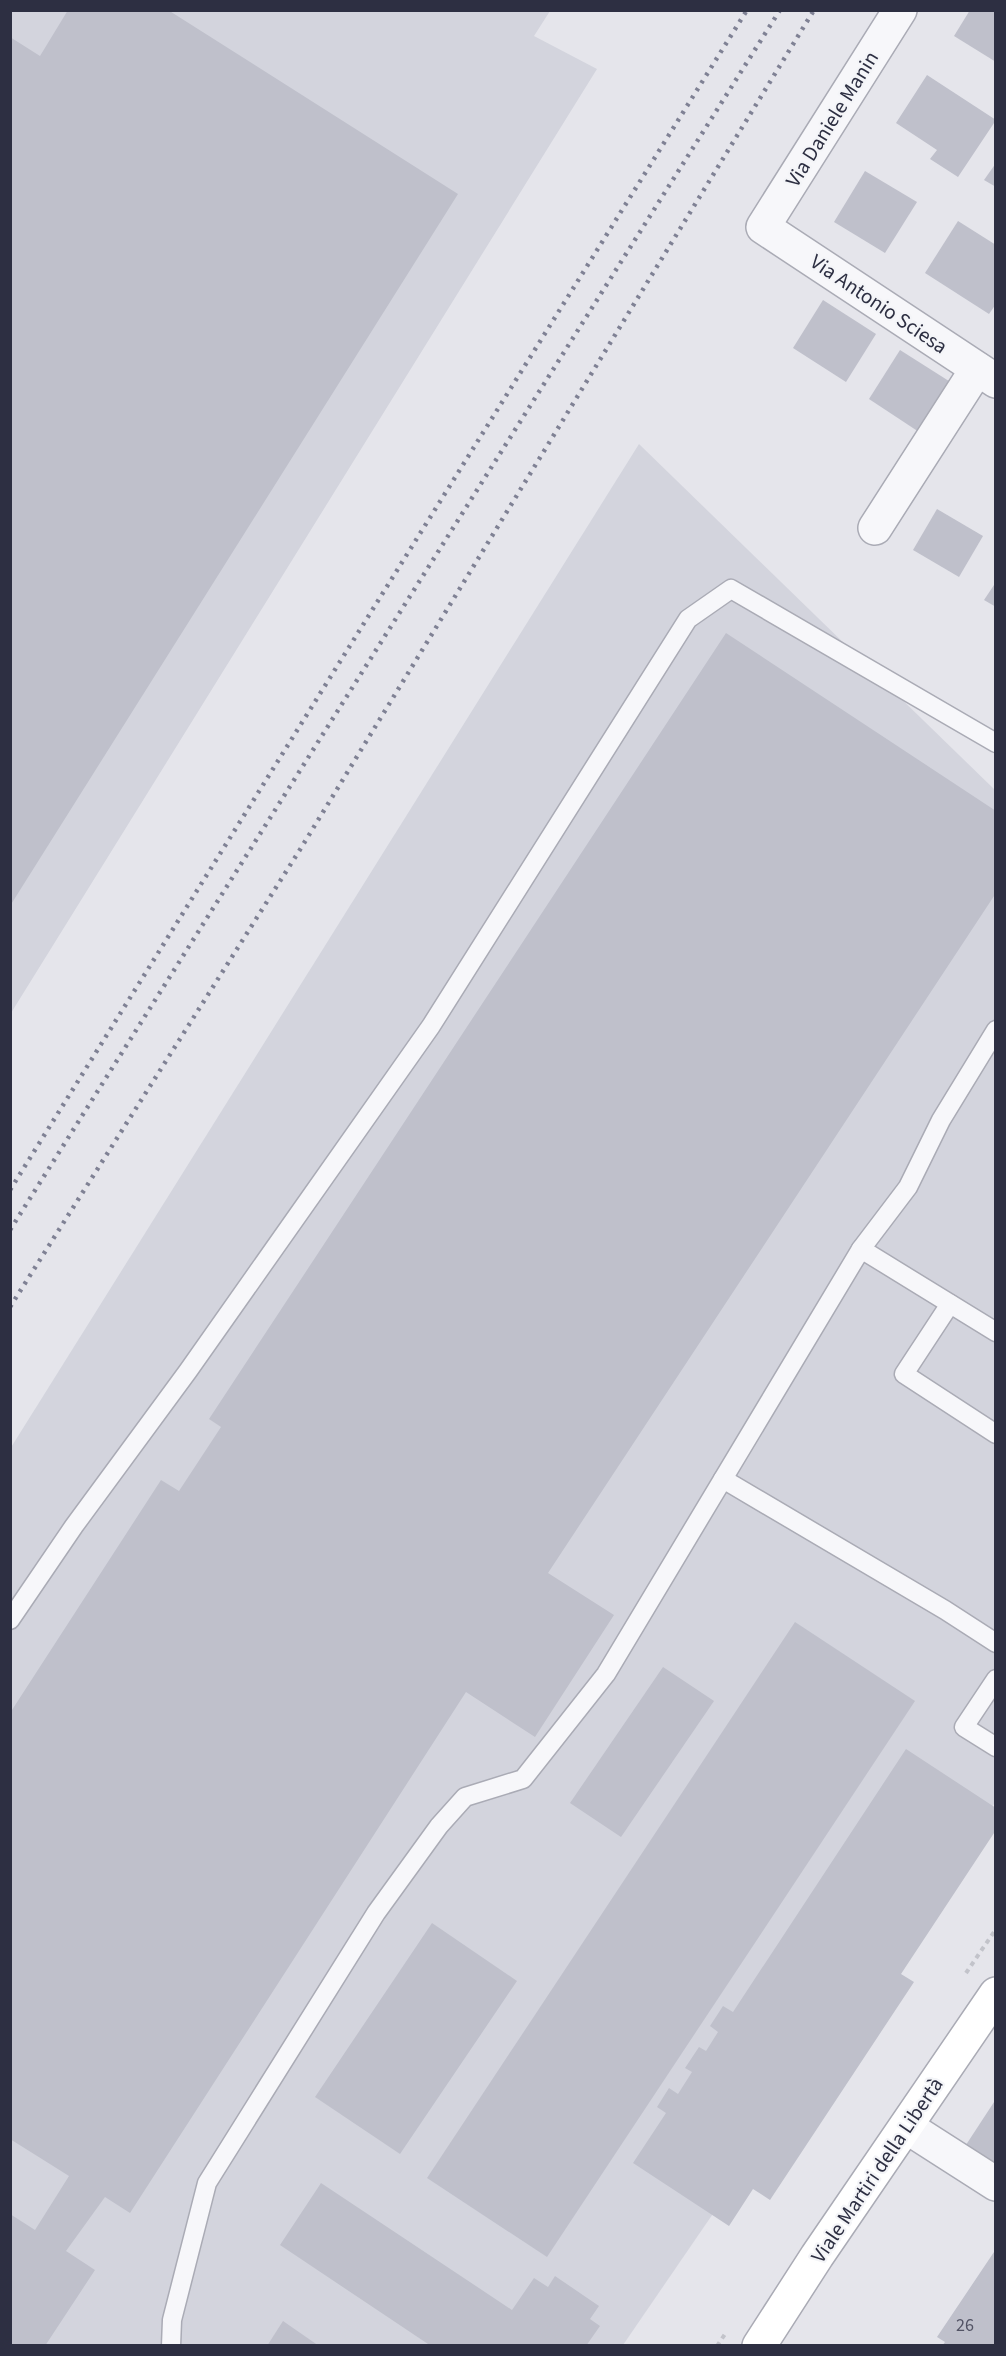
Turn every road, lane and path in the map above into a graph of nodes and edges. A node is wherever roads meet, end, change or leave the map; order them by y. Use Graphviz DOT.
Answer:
graph roads {
  1 [pos="900,10"];
  2 [pos="763,227"];
  3 [pos="986,375"];
  4 [pos="874,528"];
  5 [pos="996,743"];
  6 [pos="996,1030"];
  7 [pos="861,1249"];
  8 [pos="950,1304"];
  9 [pos="996,1332"];
  10 [pos="996,1434"];
  11 [pos="723,1479"];
  12 [pos="10,1620"];
  13 [pos="996,1643"];
  14 [pos="996,1679"];
  15 [pos="996,1747"];
  16 [pos="996,1994"];
  17 [pos="907,2127"];
  18 [pos="996,2184"];
  19 [pos="171,2346"];
  20 [pos="759,2346"];
  1 -- 2 [label="street, Via Daniele Manin"];
  2 -- 3 [label="street, Via Antonio Sciesa"];
  3 -- 4 [label="street"];
  5 -- 12 [label="lane"];
  6 -- 7 [label="lane"];
  7 -- 8 [label="lane"];
  7 -- 11 [label="lane"];
  8 -- 9 [label="lane"];
  8 -- 10 [label="lane"];
  11 -- 13 [label="lane"];
  11 -- 19 [label="lane"];
  14 -- 15 [label="lane"];
  16 -- 17 [label="street, Viale Martiri della Libertà"];
  17 -- 18 [label="street"];
  17 -- 20 [label="street, Viale Martiri della Libertà"];
}
